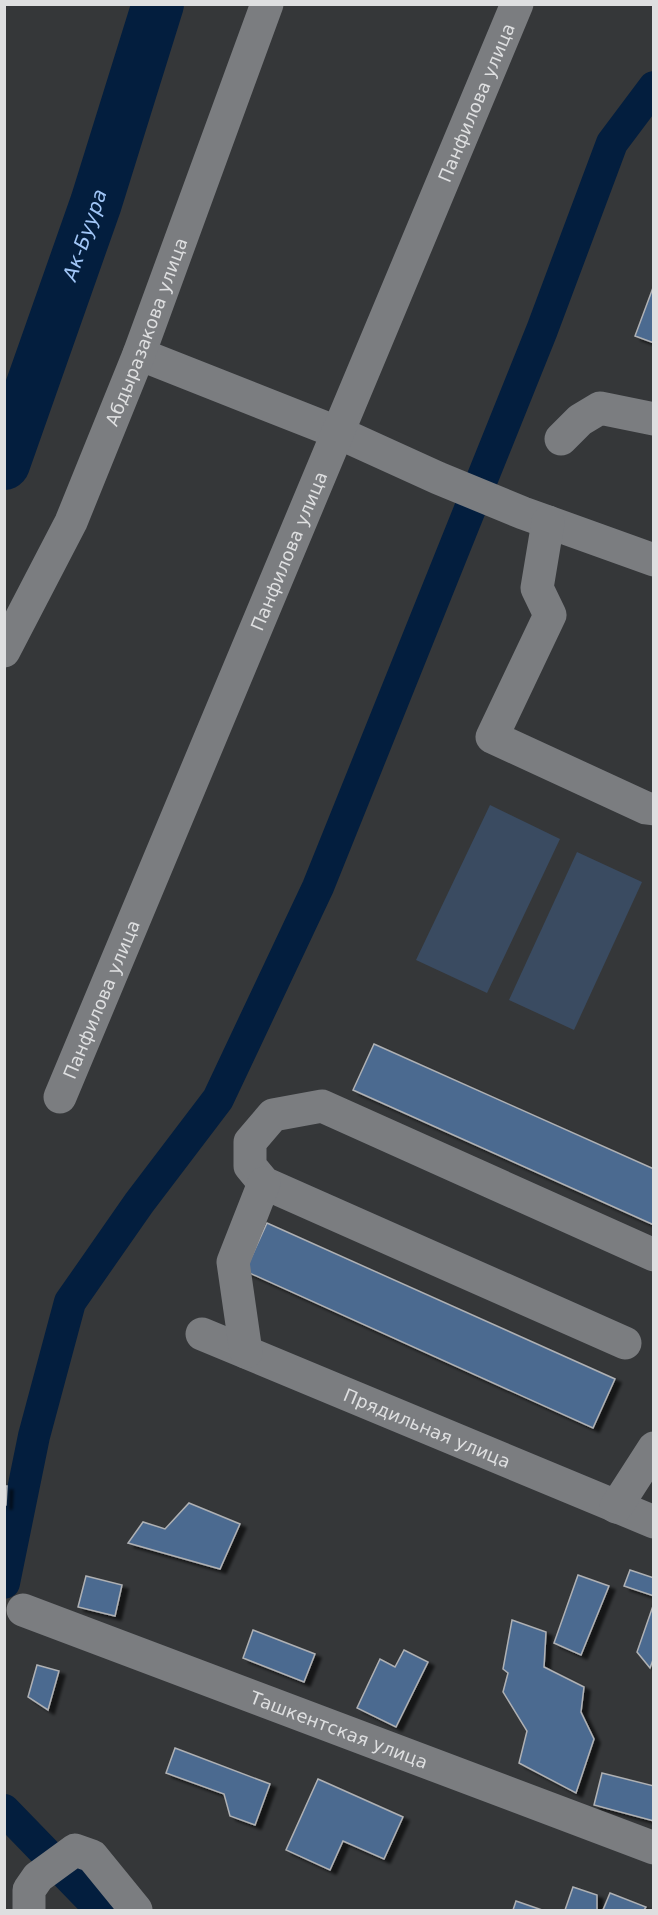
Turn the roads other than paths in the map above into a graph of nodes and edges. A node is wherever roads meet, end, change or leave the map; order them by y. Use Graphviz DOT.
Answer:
graph roads {
  1 [pos="267,4"];
  2 [pos="517,4"];
  3 [pos="139,354"];
  4 [pos="654,419"];
  5 [pos="339,433"];
  6 [pos="561,439"];
  7 [pos="535,518"];
  8 [pos="654,560"];
  9 [pos="4,651"];
  10 [pos="654,809"];
  11 [pos="60,1097"];
  12 [pos="264,1183"];
  13 [pos="654,1255"];
  14 [pos="202,1334"];
  15 [pos="625,1342"];
  16 [pos="246,1352"];
  17 [pos="654,1448"];
  18 [pos="616,1507"];
  19 [pos="654,1522"];
  20 [pos="23,1610"];
  21 [pos="654,1848"];
  22 [pos="29,1911"];
  23 [pos="136,1911"];
  1 -- 3 [label="street, Абдыразакова улица"];
  2 -- 5 [label="street, Панфилова улица"];
  3 -- 5 [label="street"];
  3 -- 9 [label="street, Абдыразакова улица"];
  4 -- 6 [label="street"];
  5 -- 7 [label="street"];
  5 -- 11 [label="street, Панфилова улица"];
  7 -- 8 [label="street"];
  7 -- 10 [label="street"];
  12 -- 13 [label="street"];
  12 -- 15 [label="street"];
  12 -- 16 [label="street"];
  14 -- 16 [label="street, Прядильная улица"];
  16 -- 18 [label="street, Прядильная улица"];
  17 -- 18 [label="street"];
  18 -- 19 [label="street, Прядильная улица"];
  20 -- 21 [label="street, Ташкентская улица"];
  22 -- 23 [label="street"];
}
